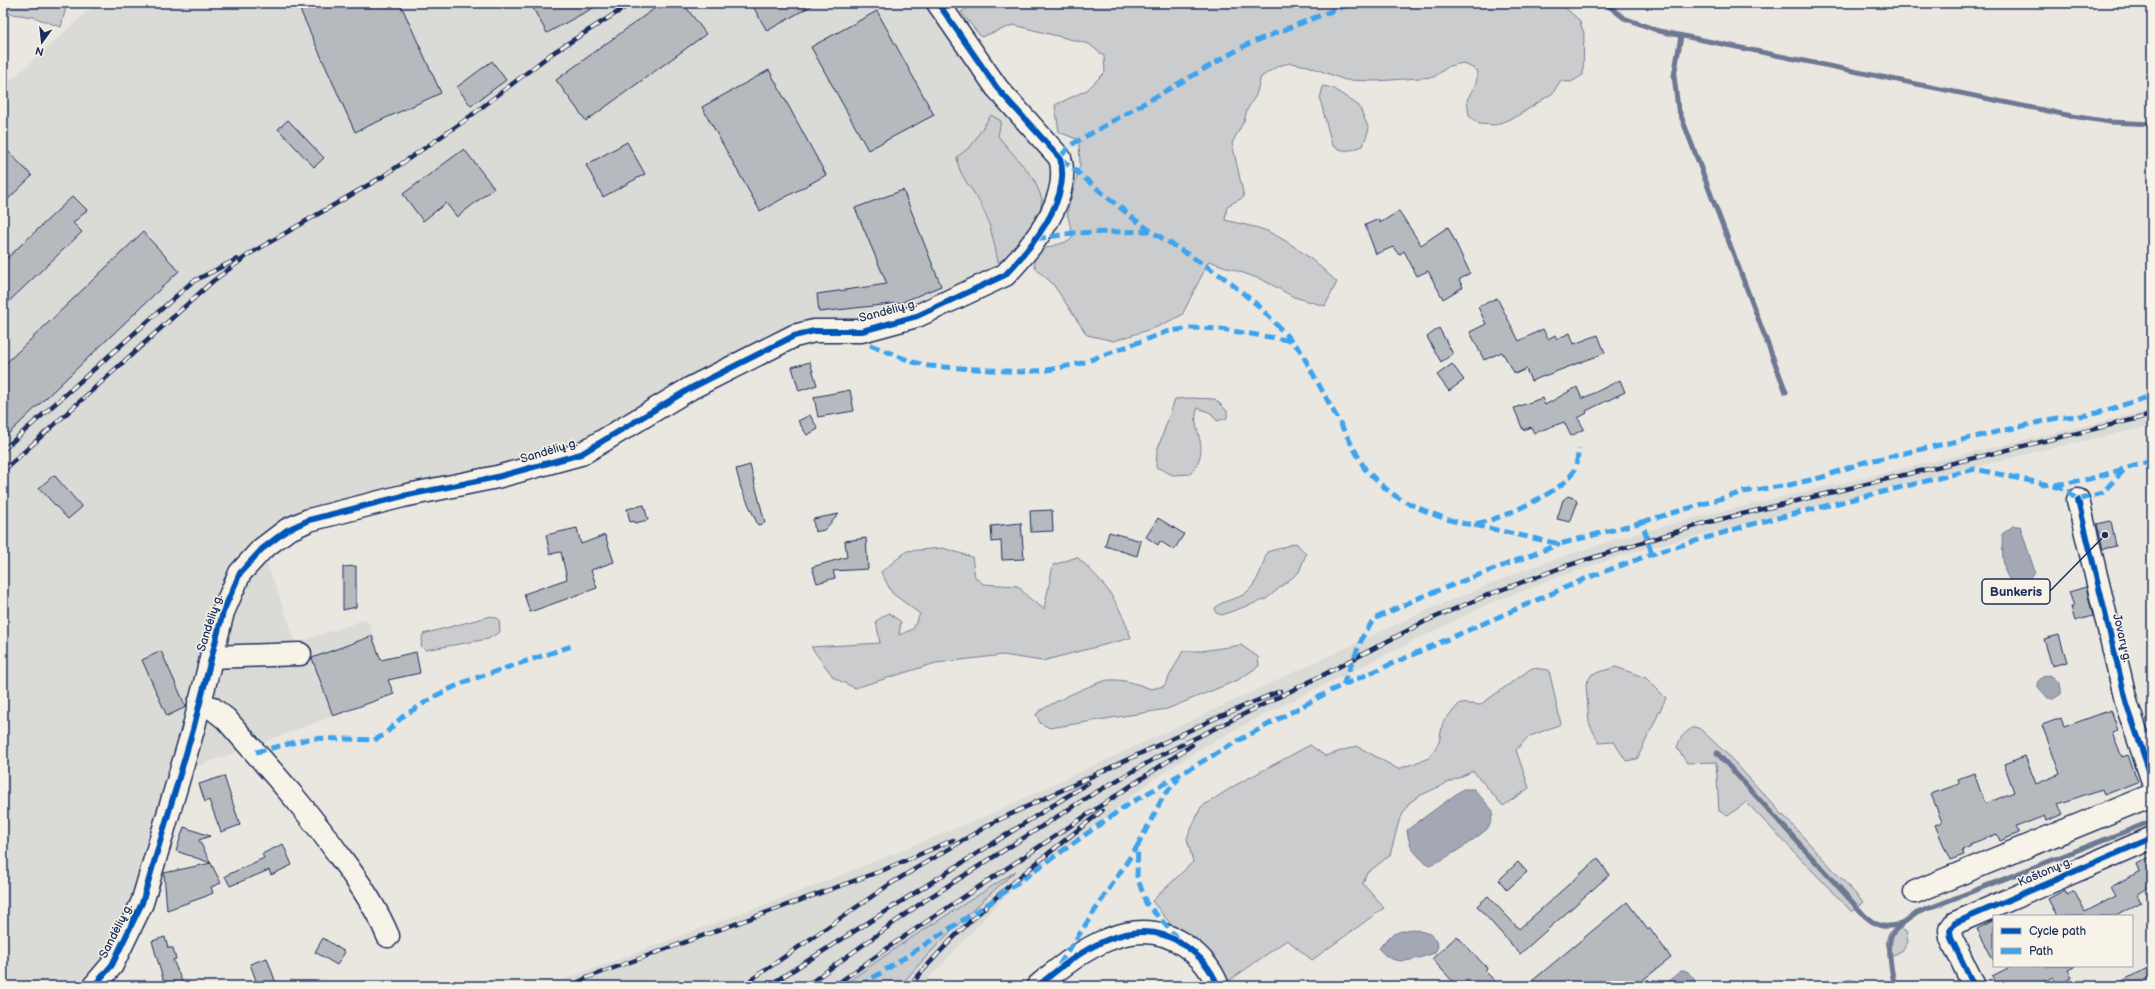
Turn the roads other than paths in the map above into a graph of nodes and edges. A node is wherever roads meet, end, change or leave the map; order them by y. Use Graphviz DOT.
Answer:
graph roads {
  1 [pos="938,3"];
  2 [pos="2078,500"];
  3 [pos="300,654"];
  4 [pos="211,657"];
  5 [pos="199,702"];
  6 [pos="2152,779"];
  7 [pos="2152,795"];
  8 [pos="2152,838"];
  9 [pos="1915,892"];
  10 [pos="388,936"];
  11 [pos="94,986"];
  12 [pos="1038,986"];
  13 [pos="1218,986"];
  14 [pos="1974,986"];
  1 -- 4 [label="street, Sandėlių g."];
  2 -- 6 [label="street, Jovarų g."];
  3 -- 4 [label="street"];
  4 -- 5 [label="street, Sandėlių g."];
  5 -- 10 [label="street"];
  5 -- 11 [label="street, Sandėlių g."];
  7 -- 9 [label="street"];
  8 -- 14 [label="street, Kaštonų g."];
  12 -- 13 [label="street"];
}
